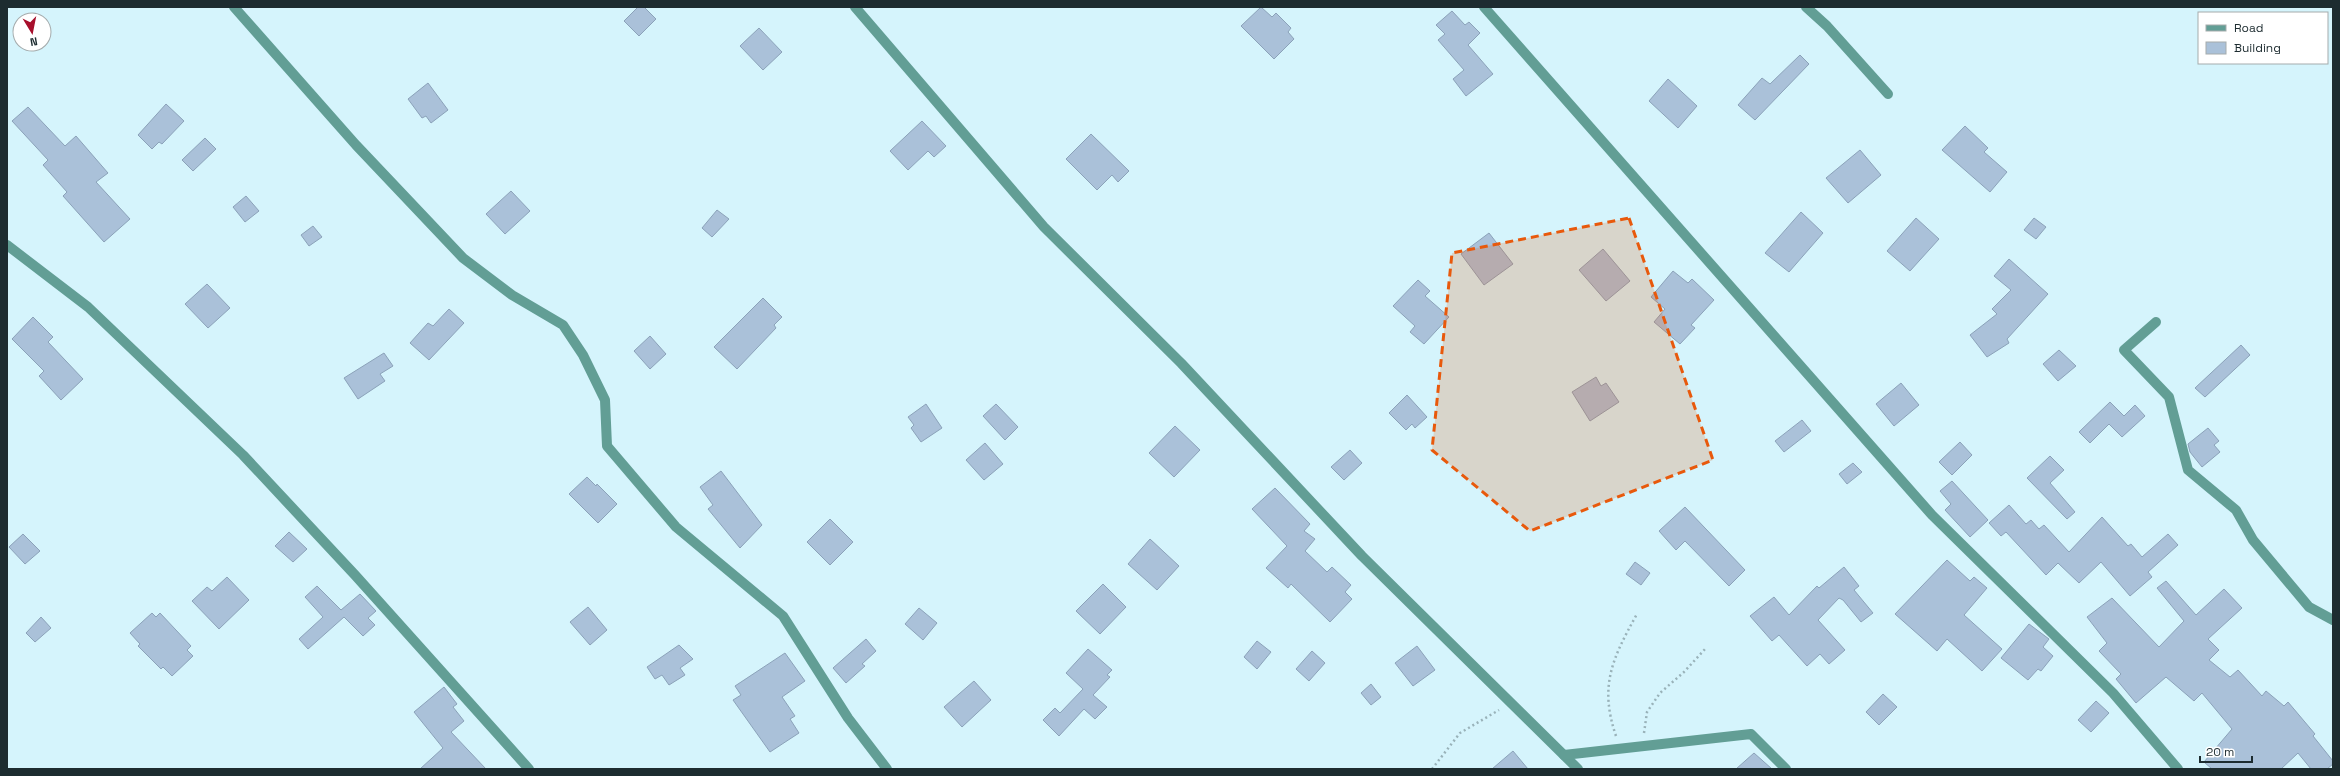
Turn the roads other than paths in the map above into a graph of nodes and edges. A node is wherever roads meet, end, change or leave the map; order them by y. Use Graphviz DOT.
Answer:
graph roads {
  1 [pos="234,7"];
  2 [pos="855,7"];
  3 [pos="1484,7"];
  4 [pos="1806,7"];
  5 [pos="1888,94"];
  6 [pos="7,245"];
  7 [pos="2156,322"];
  8 [pos="2333,620"];
  9 [pos="1564,755"];
  10 [pos="529,769"];
  11 [pos="887,769"];
  12 [pos="1578,769"];
  13 [pos="1786,769"];
  14 [pos="2178,769"];
  1 -- 11 [label="street"];
  2 -- 9 [label="street"];
  3 -- 14 [label="street"];
  4 -- 5 [label="street"];
  6 -- 10 [label="street"];
  7 -- 8 [label="street"];
  9 -- 12 [label="street"];
  9 -- 13 [label="street"];
}
